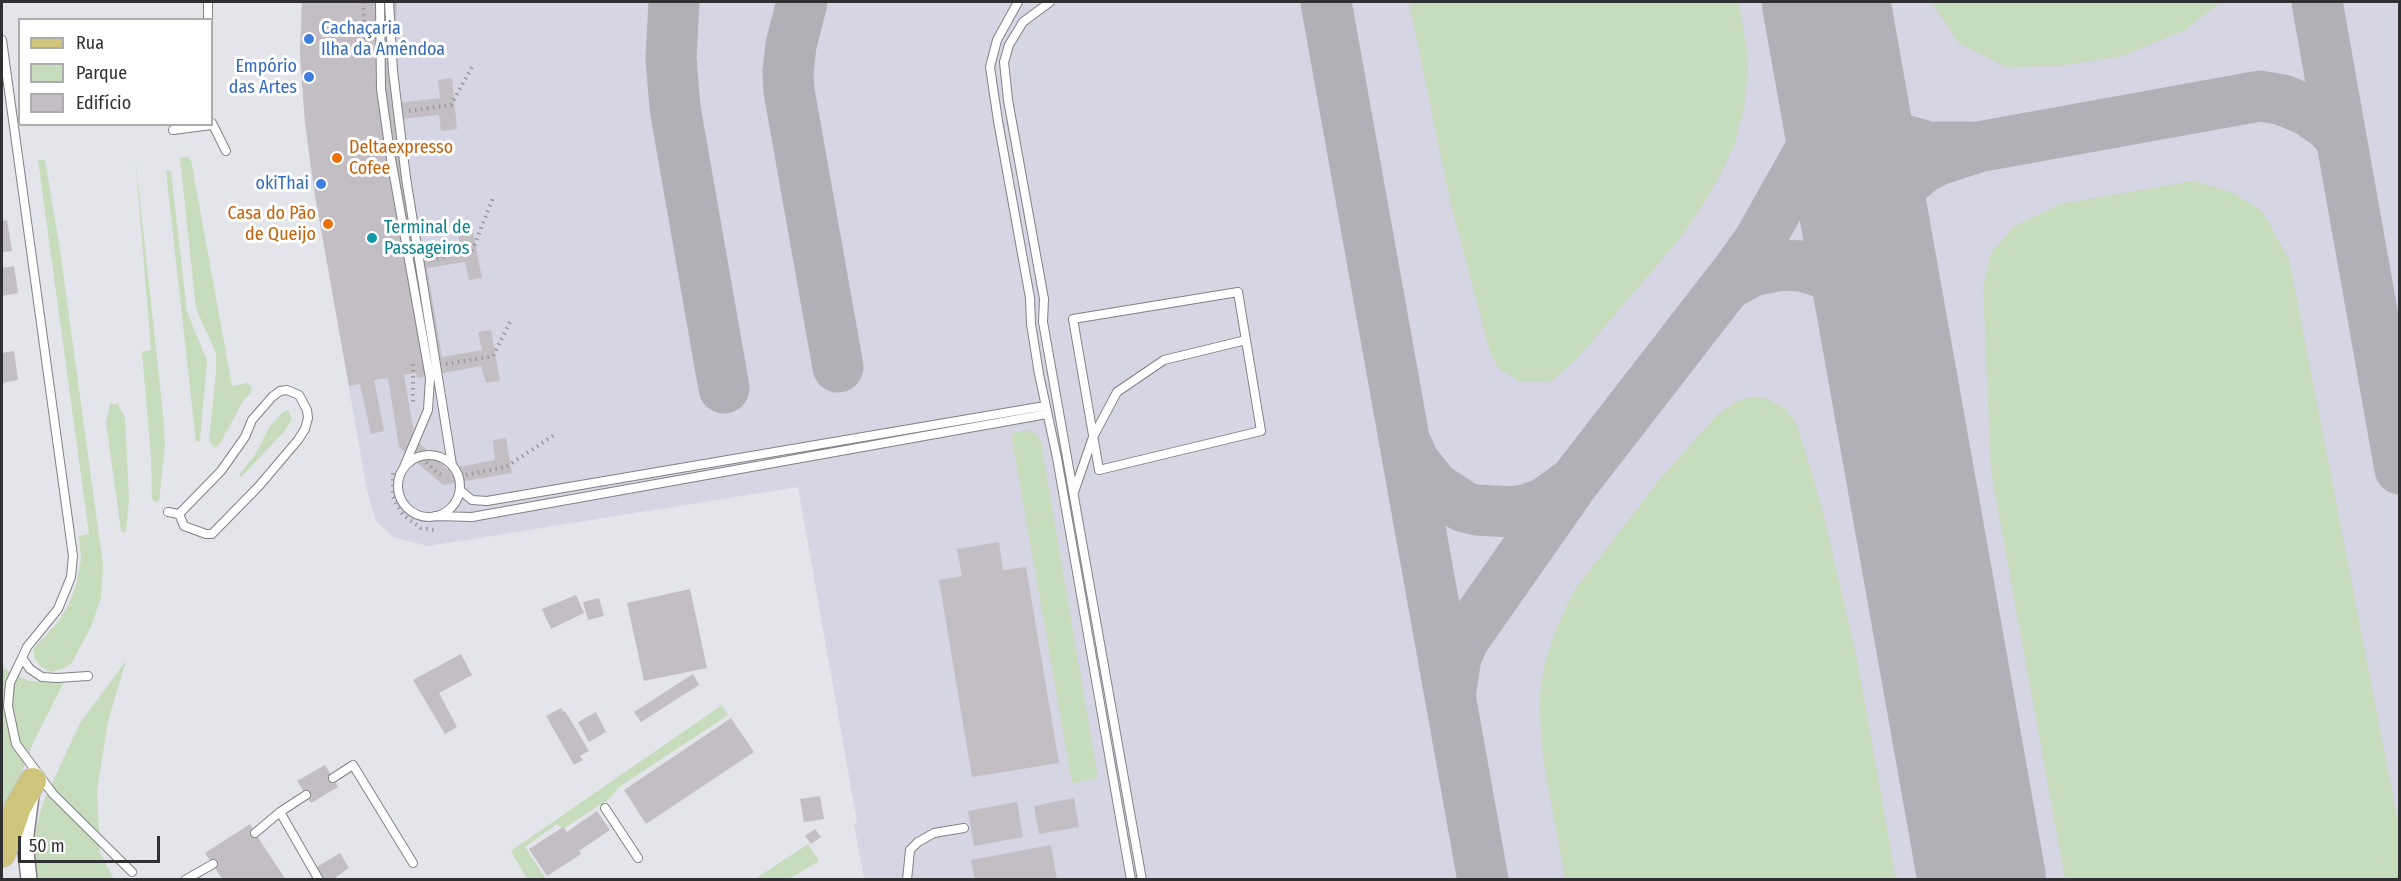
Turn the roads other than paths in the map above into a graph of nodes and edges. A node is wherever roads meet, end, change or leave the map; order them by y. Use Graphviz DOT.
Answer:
graph roads {
  1 [pos="208,2"];
  2 [pos="380,2"];
  3 [pos="389,2"];
  4 [pos="1018,2"];
  5 [pos="1050,2"];
  6 [pos="208,18"];
  7 [pos="2,40"];
  8 [pos="213,125"];
  9 [pos="195,126"];
  10 [pos="173,130"];
  11 [pos="226,151"];
  12 [pos="1246,340"];
  13 [pos="1046,410"];
  14 [pos="1093,437"];
  15 [pos="452,465"];
  16 [pos="404,467"];
  17 [pos="460,490"];
  18 [pos="1073,493"];
  19 [pos="168,512"];
  20 [pos="179,514"];
  21 [pos="435,516"];
  22 [pos="22,658"];
  23 [pos="88,676"];
  24 [pos="333,778"];
  25 [pos="33,781"];
  26 [pos="306,795"];
  27 [pos="605,808"];
  28 [pos="280,812"];
  29 [pos="964,828"];
  30 [pos="255,833"];
  31 [pos="2,854"];
  32 [pos="638,858"];
  33 [pos="413,862"];
  34 [pos="213,864"];
  35 [pos="132,872"];
  36 [pos="29,879"];
  37 [pos="185,879"];
  38 [pos="319,879"];
  39 [pos="907,879"];
  40 [pos="1131,879"];
  41 [pos="1142,879"];
  1 -- 6 [label="lane"];
  2 -- 16 [label="lane"];
  3 -- 15 [label="lane"];
  4 -- 13 [label="lane"];
  5 -- 18 [label="lane"];
  7 -- 22 [label="lane"];
  8 -- 11 [label="lane"];
  9 -- 10 [label="lane"];
  12 -- 14 [label="lane"];
  12 -- 14 [label="lane"];
  12 -- 14 [label="lane"];
  13 -- 17 [label="lane"];
  13 -- 21 [label="lane"];
  13 -- 40 [label="lane"];
  14 -- 18 [label="lane"];
  15 -- 16 [label="lane"];
  15 -- 17 [label="lane"];
  16 -- 21 [label="lane"];
  17 -- 21 [label="lane"];
  18 -- 41 [label="lane"];
  19 -- 20 [label="lane"];
  20 -- 20 [label="lane"];
  22 -- 23 [label="lane"];
  22 -- 35 [label="lane"];
  24 -- 33 [label="lane"];
  25 -- 31 [label="main road"];
  25 -- 36 [label="street"];
  26 -- 28 [label="lane"];
  27 -- 32 [label="lane"];
  28 -- 30 [label="lane"];
  28 -- 38 [label="lane"];
  29 -- 39 [label="lane"];
  34 -- 37 [label="lane"];
}
